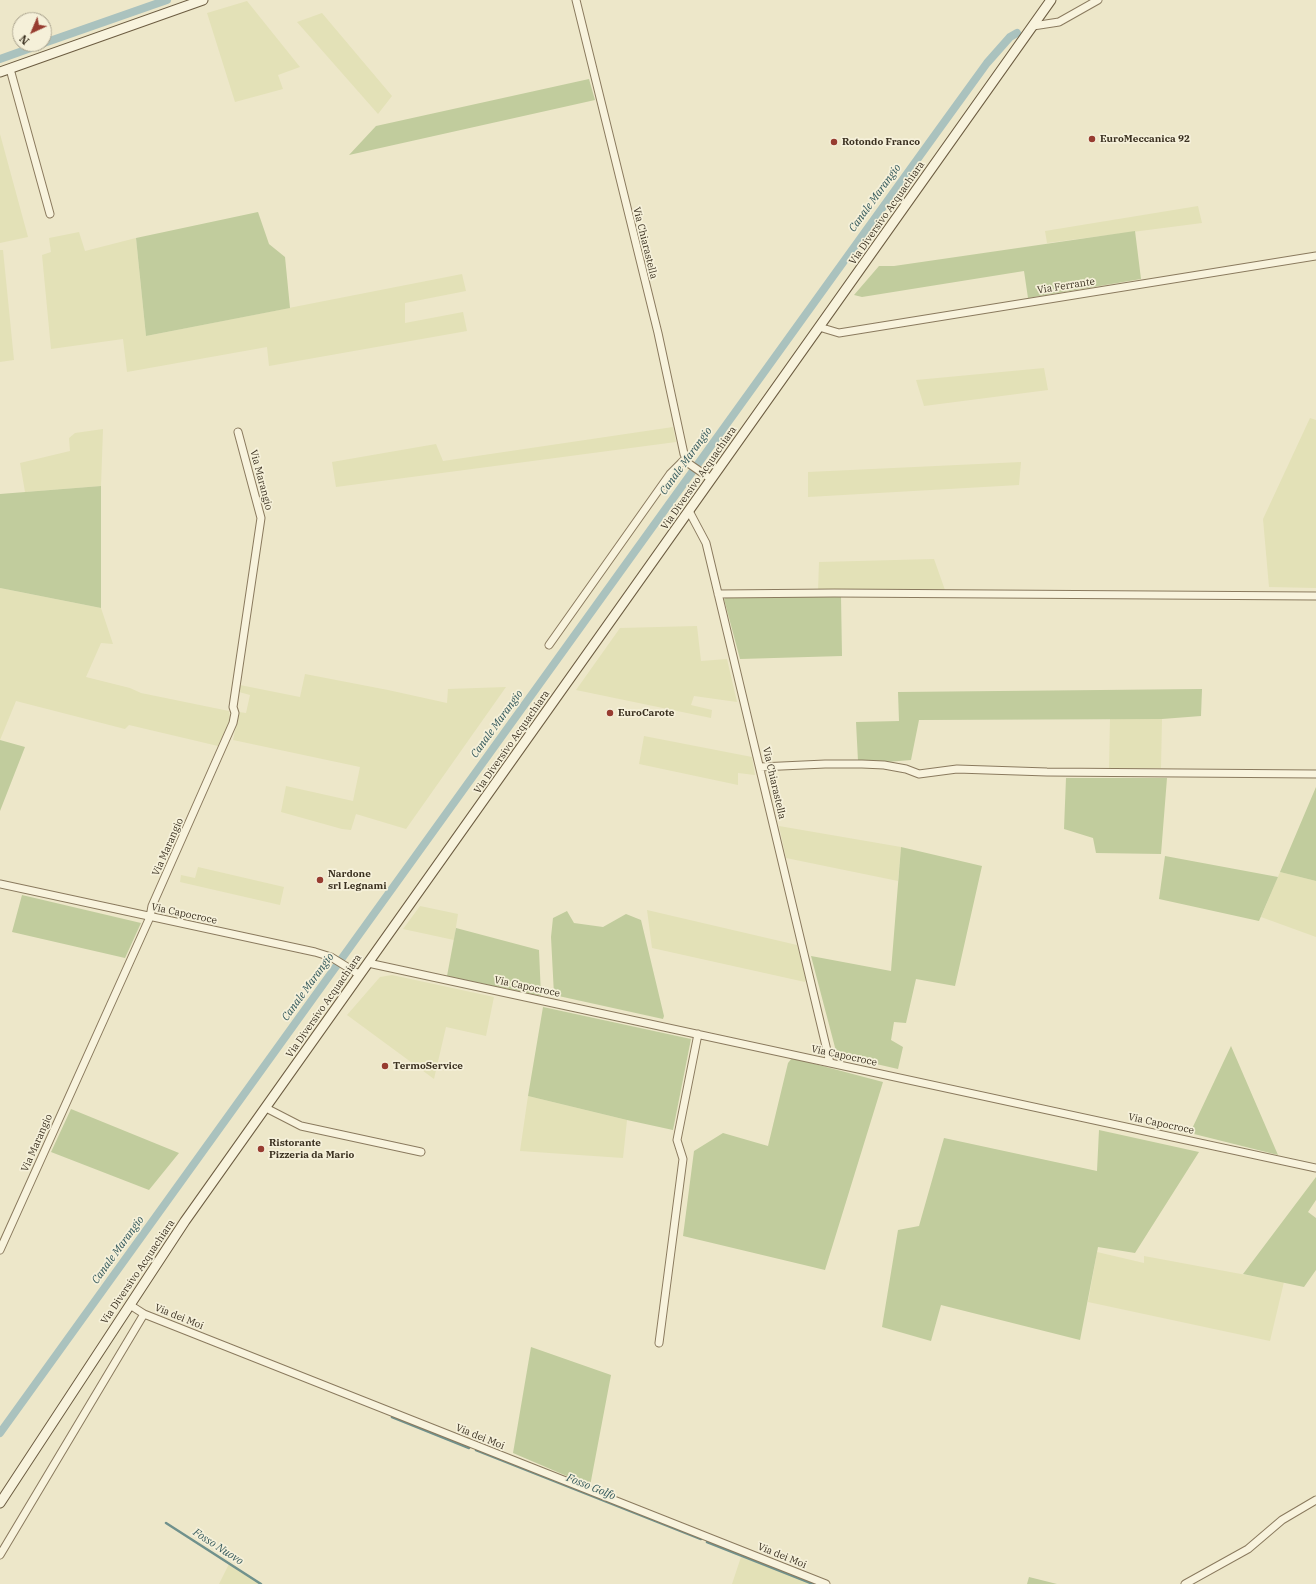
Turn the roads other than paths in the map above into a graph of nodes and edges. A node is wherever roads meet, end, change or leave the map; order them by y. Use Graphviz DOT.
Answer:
graph roads {
  1 [pos="203,0"];
  2 [pos="576,0"];
  3 [pos="1051,0"];
  4 [pos="1098,0"];
  5 [pos="1033,26"];
  6 [pos="10,69"];
  7 [pos="0,72"];
  8 [pos="50,214"];
  9 [pos="1316,256"];
  10 [pos="819,327"];
  11 [pos="238,432"];
  12 [pos="687,461"];
  13 [pos="711,479"];
  14 [pos="689,511"];
  15 [pos="718,594"];
  16 [pos="1316,596"];
  17 [pos="549,645"];
  18 [pos="760,767"];
  19 [pos="1316,774"];
  20 [pos="0,884"];
  21 [pos="150,917"];
  22 [pos="368,963"];
  23 [pos="356,973"];
  24 [pos="698,1034"];
  25 [pos="830,1063"];
  26 [pos="266,1108"];
  27 [pos="421,1152"];
  28 [pos="1316,1168"];
  29 [pos="0,1250"];
  30 [pos="130,1305"];
  31 [pos="144,1314"];
  32 [pos="659,1343"];
  33 [pos="1316,1500"];
  34 [pos="0,1503"];
  35 [pos="0,1555"];
  36 [pos="826,1584"];
  37 [pos="1185,1584"];
  1 -- 6 [label="main road"];
  2 -- 12 [label="street, Via Chiarastella"];
  3 -- 5 [label="main road, Via Diversivo Acquachiara"];
  4 -- 5 [label="street"];
  5 -- 10 [label="main road, Via Diversivo Acquachiara"];
  6 -- 7 [label="main road"];
  6 -- 8 [label="street"];
  9 -- 10 [label="street, Via Ferrante"];
  10 -- 13 [label="main road, Via Diversivo Acquachiara"];
  11 -- 21 [label="street, Via Marangio"];
  12 -- 13 [label="street"];
  12 -- 17 [label="street"];
  13 -- 14 [label="main road, Via Diversivo Acquachiara"];
  14 -- 15 [label="street, Via Chiarastella"];
  14 -- 22 [label="main road, Via Diversivo Acquachiara"];
  15 -- 16 [label="street"];
  15 -- 18 [label="street, Via Chiarastella"];
  18 -- 19 [label="street"];
  18 -- 25 [label="street, Via Chiarastella"];
  20 -- 21 [label="street, Via Capocroce"];
  21 -- 23 [label="street, Via Capocroce"];
  21 -- 29 [label="street, Via Marangio"];
  22 -- 23 [label="main road, Via Diversivo Acquachiara"];
  22 -- 24 [label="street, Via Capocroce"];
  23 -- 26 [label="main road, Via Diversivo Acquachiara"];
  24 -- 25 [label="street, Via Capocroce"];
  24 -- 32 [label="street"];
  25 -- 28 [label="street, Via Capocroce"];
  26 -- 27 [label="street"];
  26 -- 30 [label="main road, Via Diversivo Acquachiara"];
  30 -- 31 [label="street, Via dei Moi"];
  30 -- 34 [label="main road, Via Diversivo Acquachiara"];
  31 -- 35 [label="street"];
  31 -- 36 [label="street, Via dei Moi"];
  33 -- 37 [label="street"];
}
